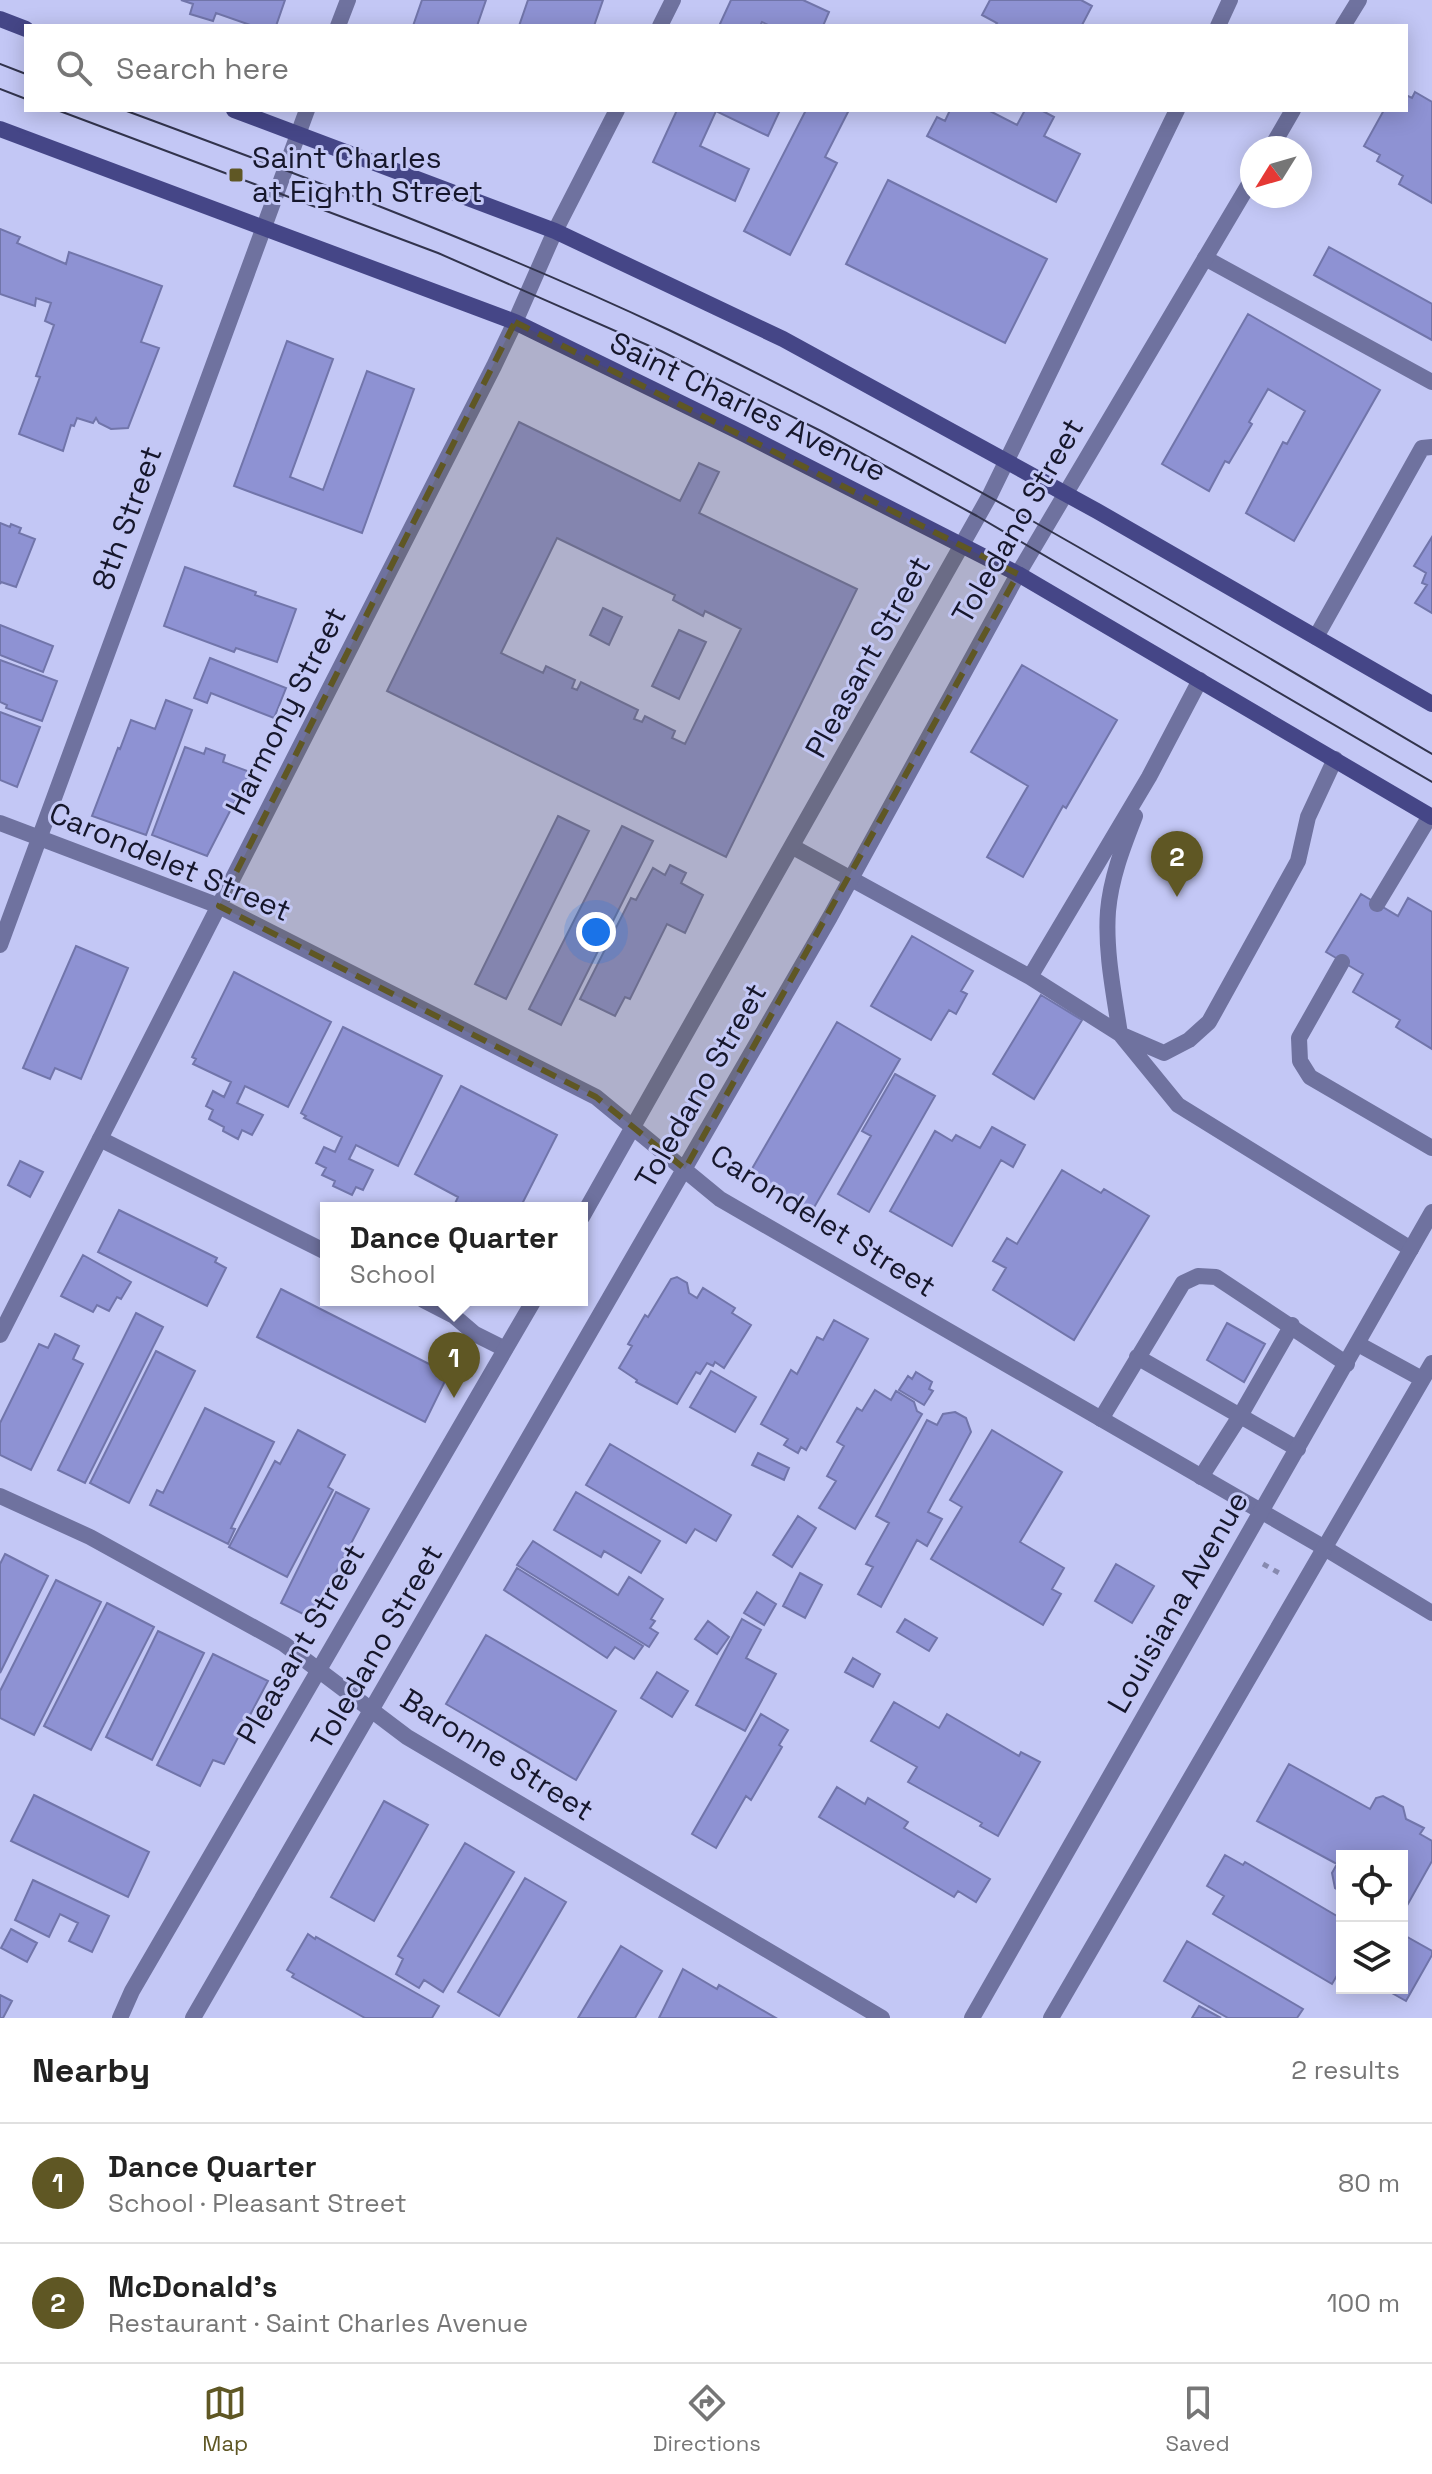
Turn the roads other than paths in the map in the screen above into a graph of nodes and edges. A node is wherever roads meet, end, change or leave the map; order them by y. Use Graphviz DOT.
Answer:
graph roads {
  1 [pos="348,0"];
  2 [pos="673,0"];
  3 [pos="1230,0"];
  4 [pos="1359,0"];
  5 [pos="0,19"];
  6 [pos="339,24"];
  7 [pos="661,24"];
  8 [pos="1219,24"];
  9 [pos="1344,24"];
  10 [pos="24,28"];
  11 [pos="239,112"];
  12 [pos="306,112"];
  13 [pos="616,112"];
  14 [pos="1176,112"];
  15 [pos="1292,112"];
  16 [pos="0,129"];
  17 [pos="297,135"];
  18 [pos="1278,136"];
  19 [pos="1240,199"];
  20 [pos="264,228"];
  21 [pos="555,231"];
  22 [pos="1205,258"];
  23 [pos="515,322"];
  24 [pos="1432,382"];
  25 [pos="1432,447"];
  26 [pos="1006,461"];
  27 [pos="1065,493"];
  28 [pos="962,546"];
  29 [pos="1018,574"];
  30 [pos="1316,637"];
  31 [pos="1200,680"];
  32 [pos="1432,704"];
  33 [pos="1335,759"];
  34 [pos="1149,777"];
  35 [pos="1431,816"];
  36 [pos="0,823"];
  37 [pos="39,838"];
  38 [pos="793,847"];
  39 [pos="851,880"];
  40 [pos="1377,904"];
  41 [pos="219,906"];
  42 [pos="0,945"];
  43 [pos="1342,962"];
  44 [pos="1030,977"];
  45 [pos="1120,1034"];
  46 [pos="634,1128"];
  47 [pos="100,1139"];
  48 [pos="1432,1148"];
  49 [pos="685,1169"];
  50 [pos="588,1207"];
  51 [pos="1432,1212"];
  52 [pos="320,1249"];
  53 [pos="1411,1249"];
  54 [pos="435,1306"];
  55 [pos="530,1306"];
  56 [pos="1292,1325"];
  57 [pos="0,1335"];
  58 [pos="1358,1344"];
  59 [pos="505,1349"];
  60 [pos="1137,1357"];
  61 [pos="1432,1363"];
  62 [pos="1347,1364"];
  63 [pos="1422,1379"];
  64 [pos="1240,1416"];
  65 [pos="1101,1419"];
  66 [pos="1298,1449"];
  67 [pos="1201,1477"];
  68 [pos="0,1496"];
  69 [pos="1261,1513"];
  70 [pos="1323,1547"];
  71 [pos="1432,1613"];
  72 [pos="318,1670"];
  73 [pos="373,1711"];
  74 [pos="120,2018"];
  75 [pos="193,2018"];
  76 [pos="882,2018"];
  77 [pos="972,2018"];
  78 [pos="1051,2018"];
  1 -- 6 [label="street"];
  2 -- 7 [label="street"];
  3 -- 8 [label="street"];
  4 -- 9 [label="street"];
  5 -- 10 [label="main road"];
  11 -- 17 [label="main road"];
  12 -- 17 [label="street, 8th Street"];
  13 -- 21 [label="street, Harmony Street"];
  14 -- 26 [label="street, Pleasant Street"];
  15 -- 18 [label="street"];
  16 -- 20 [label="main road, Saint Charles Avenue"];
  17 -- 20 [label="street, 8th Street"];
  17 -- 21 [label="main road"];
  19 -- 22 [label="street, Toledano Street"];
  20 -- 23 [label="main road, Saint Charles Avenue"];
  20 -- 37 [label="street, 8th Street"];
  21 -- 23 [label="street, Harmony Street"];
  21 -- 26 [label="main road"];
  22 -- 24 [label="street"];
  22 -- 27 [label="street, Toledano Street"];
  23 -- 28 [label="main road, Saint Charles Avenue"];
  23 -- 41 [label="street, Harmony Street"];
  25 -- 30 [label="street"];
  26 -- 27 [label="main road"];
  26 -- 28 [label="street, Pleasant Street"];
  27 -- 29 [label="street, Toledano Street"];
  27 -- 30 [label="main road"];
  28 -- 29 [label="main road, Saint Charles Avenue"];
  28 -- 38 [label="street, Pleasant Street"];
  29 -- 31 [label="main road, Saint Charles Avenue"];
  29 -- 39 [label="street, Toledano Street"];
  30 -- 32 [label="main road"];
  31 -- 33 [label="main road, Saint Charles Avenue"];
  31 -- 34 [label="street"];
  33 -- 35 [label="main road, Saint Charles Avenue"];
  33 -- 45 [label="street"];
  34 -- 44 [label="street"];
  34 -- 45 [label="street"];
  35 -- 40 [label="street"];
  36 -- 37 [label="street, Carondelet Street"];
  37 -- 41 [label="street, Carondelet Street"];
  37 -- 42 [label="street, 8th Street"];
  38 -- 39 [label="street"];
  38 -- 46 [label="street, Pleasant Street"];
  39 -- 44 [label="street"];
  39 -- 49 [label="street, Toledano Street"];
  41 -- 46 [label="street, Carondelet Street"];
  41 -- 47 [label="street, Harmony Street"];
  43 -- 48 [label="street"];
  44 -- 45 [label="street"];
  45 -- 53 [label="street"];
  46 -- 49 [label="street, Carondelet Street"];
  46 -- 50 [label="street, Pleasant Street"];
  47 -- 52 [label="street"];
  47 -- 57 [label="street, Harmony Street"];
  49 -- 65 [label="street, Carondelet Street"];
  49 -- 73 [label="street, Toledano Street"];
  51 -- 53 [label="street, Louisiana Avenue"];
  53 -- 58 [label="street, Louisiana Avenue"];
  54 -- 59 [label="street"];
  55 -- 59 [label="street, Pleasant Street"];
  56 -- 60 [label="street"];
  56 -- 62 [label="street"];
  56 -- 64 [label="street"];
  58 -- 62 [label="street, Louisiana Avenue"];
  58 -- 63 [label="street"];
  59 -- 72 [label="street, Pleasant Street"];
  60 -- 64 [label="street"];
  60 -- 65 [label="street"];
  61 -- 63 [label="street"];
  62 -- 66 [label="street, Louisiana Avenue"];
  63 -- 70 [label="street"];
  64 -- 66 [label="street"];
  64 -- 67 [label="street"];
  65 -- 67 [label="street, Carondelet Street"];
  66 -- 69 [label="street, Louisiana Avenue"];
  67 -- 69 [label="street, Carondelet Street"];
  68 -- 72 [label="street, Baronne Street"];
  69 -- 70 [label="street, Carondelet Street"];
  69 -- 77 [label="street, Louisiana Avenue"];
  70 -- 71 [label="street, Carondelet Street"];
  70 -- 78 [label="street"];
  72 -- 73 [label="street, Baronne Street"];
  72 -- 74 [label="street, Pleasant Street"];
  73 -- 75 [label="street, Toledano Street"];
  73 -- 76 [label="street, Baronne Street"];
}
